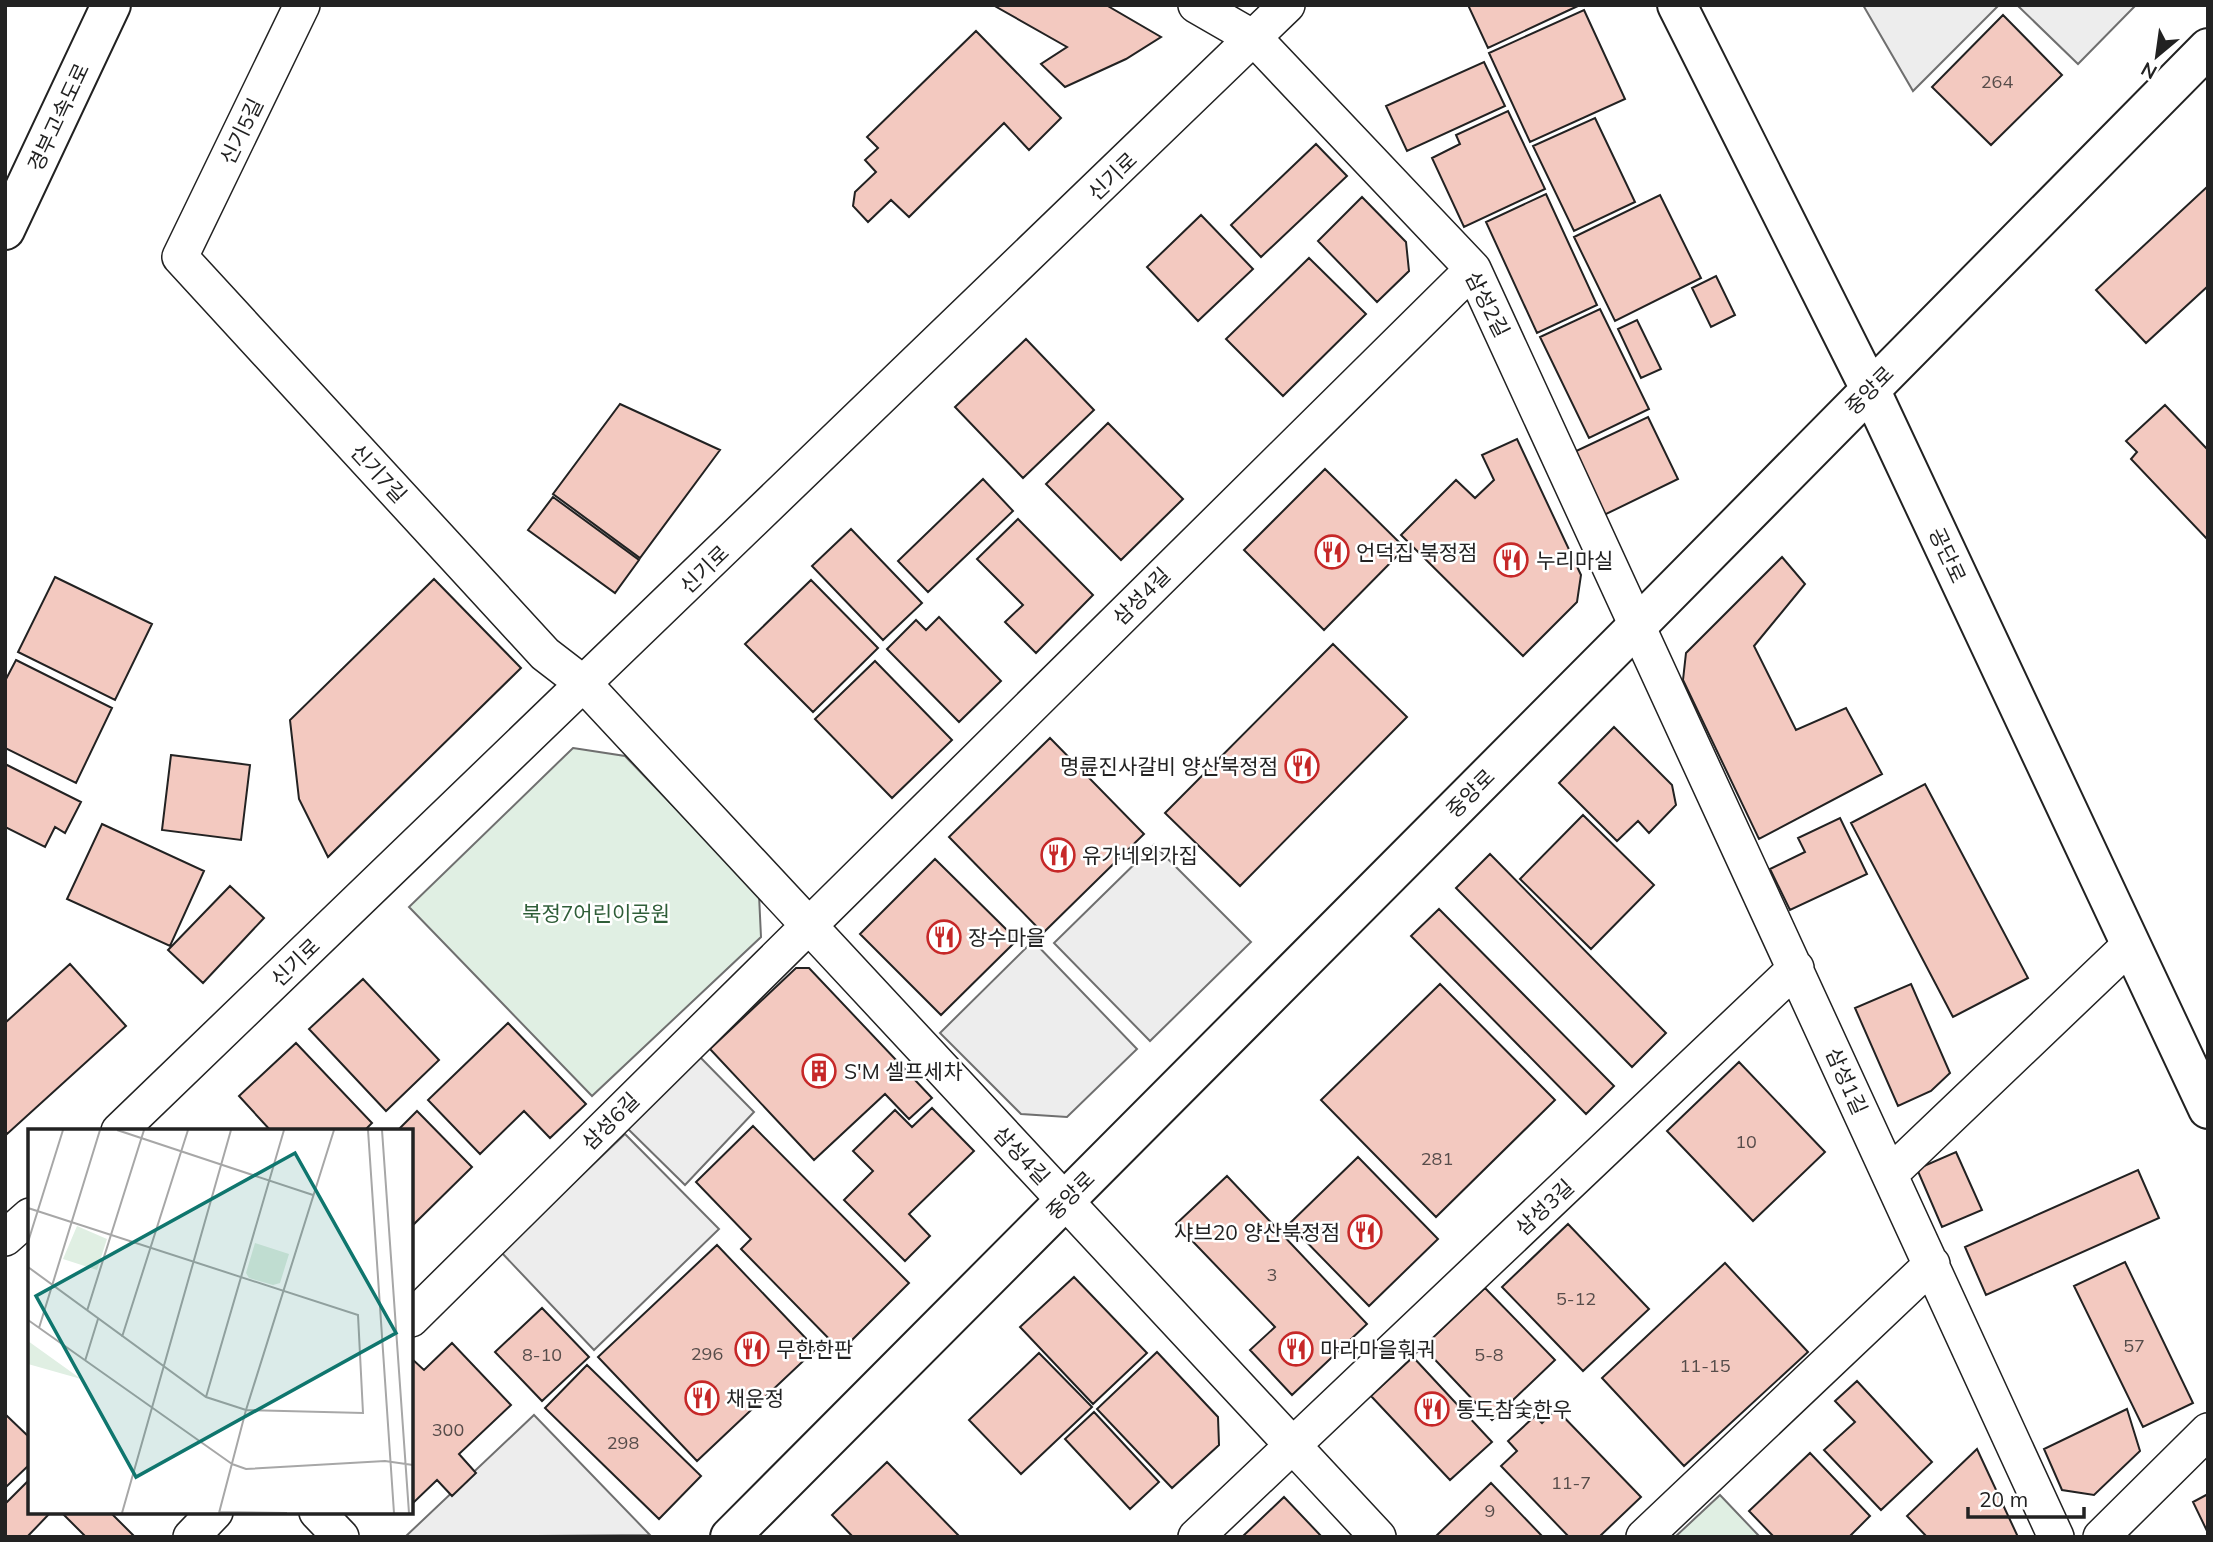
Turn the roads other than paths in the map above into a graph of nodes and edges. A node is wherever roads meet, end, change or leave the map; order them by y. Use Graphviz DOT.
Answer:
graph roads {
  1 [pos="111,5"];
  2 [pos="302,5"];
  3 [pos="1196,5"];
  4 [pos="1287,5"];
  5 [pos="1677,5"];
  6 [pos="1255,39"];
  7 [pos="2208,48"];
  8 [pos="5,230"];
  9 [pos="180,257"];
  10 [pos="1473,269"];
  11 [pos="1870,390"];
  12 [pos="1638,625"];
  13 [pos="584,684"];
  14 [pos="809,924"];
  15 [pos="2131,944"];
  16 [pos="1796,968"];
  17 [pos="2208,1109"];
  18 [pos="121,1129"];
  19 [pos="1890,1174"];
  20 [pos="1064,1201"];
  21 [pos="28,1218"];
  22 [pos="5,1238"];
  23 [pos="1931,1264"];
  24 [pos="413,1316"];
  25 [pos="2208,1431"];
  26 [pos="1293,1446"];
  27 [pos="213,1514"];
  28 [pos="319,1514"];
  29 [pos="191,1537"];
  30 [pos="341,1537"];
  31 [pos="730,1537"];
  32 [pos="1196,1537"];
  33 [pos="1378,1537"];
  34 [pos="1644,1537"];
  35 [pos="2056,1537"];
  36 [pos="2101,1537"];
  1 -- 8 [label="main road, 경부고속도로"];
  2 -- 9 [label="street, 신기5길"];
  3 -- 6 [label="street"];
  4 -- 6 [label="street, 신기로"];
  5 -- 11 [label="main road, 공단로"];
  6 -- 10 [label="street, 삼성2길"];
  6 -- 13 [label="street, 신기로"];
  7 -- 11 [label="main road, 중앙로"];
  9 -- 13 [label="street, 신기7길"];
  10 -- 12 [label="street, 삼성2길"];
  10 -- 14 [label="street, 삼성4길"];
  11 -- 12 [label="main road, 중앙로"];
  11 -- 15 [label="main road, 공단로"];
  12 -- 16 [label="street, 삼성1길"];
  12 -- 20 [label="main road, 중앙로"];
  13 -- 14 [label="street, 삼성4길"];
  13 -- 18 [label="street, 신기로"];
  14 -- 20 [label="street, 삼성4길"];
  14 -- 24 [label="street, 삼성6길"];
  15 -- 17 [label="main road, 공단로"];
  15 -- 19 [label="street"];
  16 -- 19 [label="street, 삼성1길"];
  16 -- 26 [label="street, 삼성3길"];
  19 -- 23 [label="street, 삼성1길"];
  20 -- 26 [label="street"];
  20 -- 31 [label="main road, 중앙로"];
  21 -- 22 [label="street"];
  23 -- 34 [label="street"];
  23 -- 35 [label="street, 삼성1길"];
  25 -- 36 [label="street"];
  26 -- 32 [label="street, 삼성3길"];
  26 -- 33 [label="street"];
  27 -- 29 [label="street"];
  28 -- 30 [label="street"];
}
